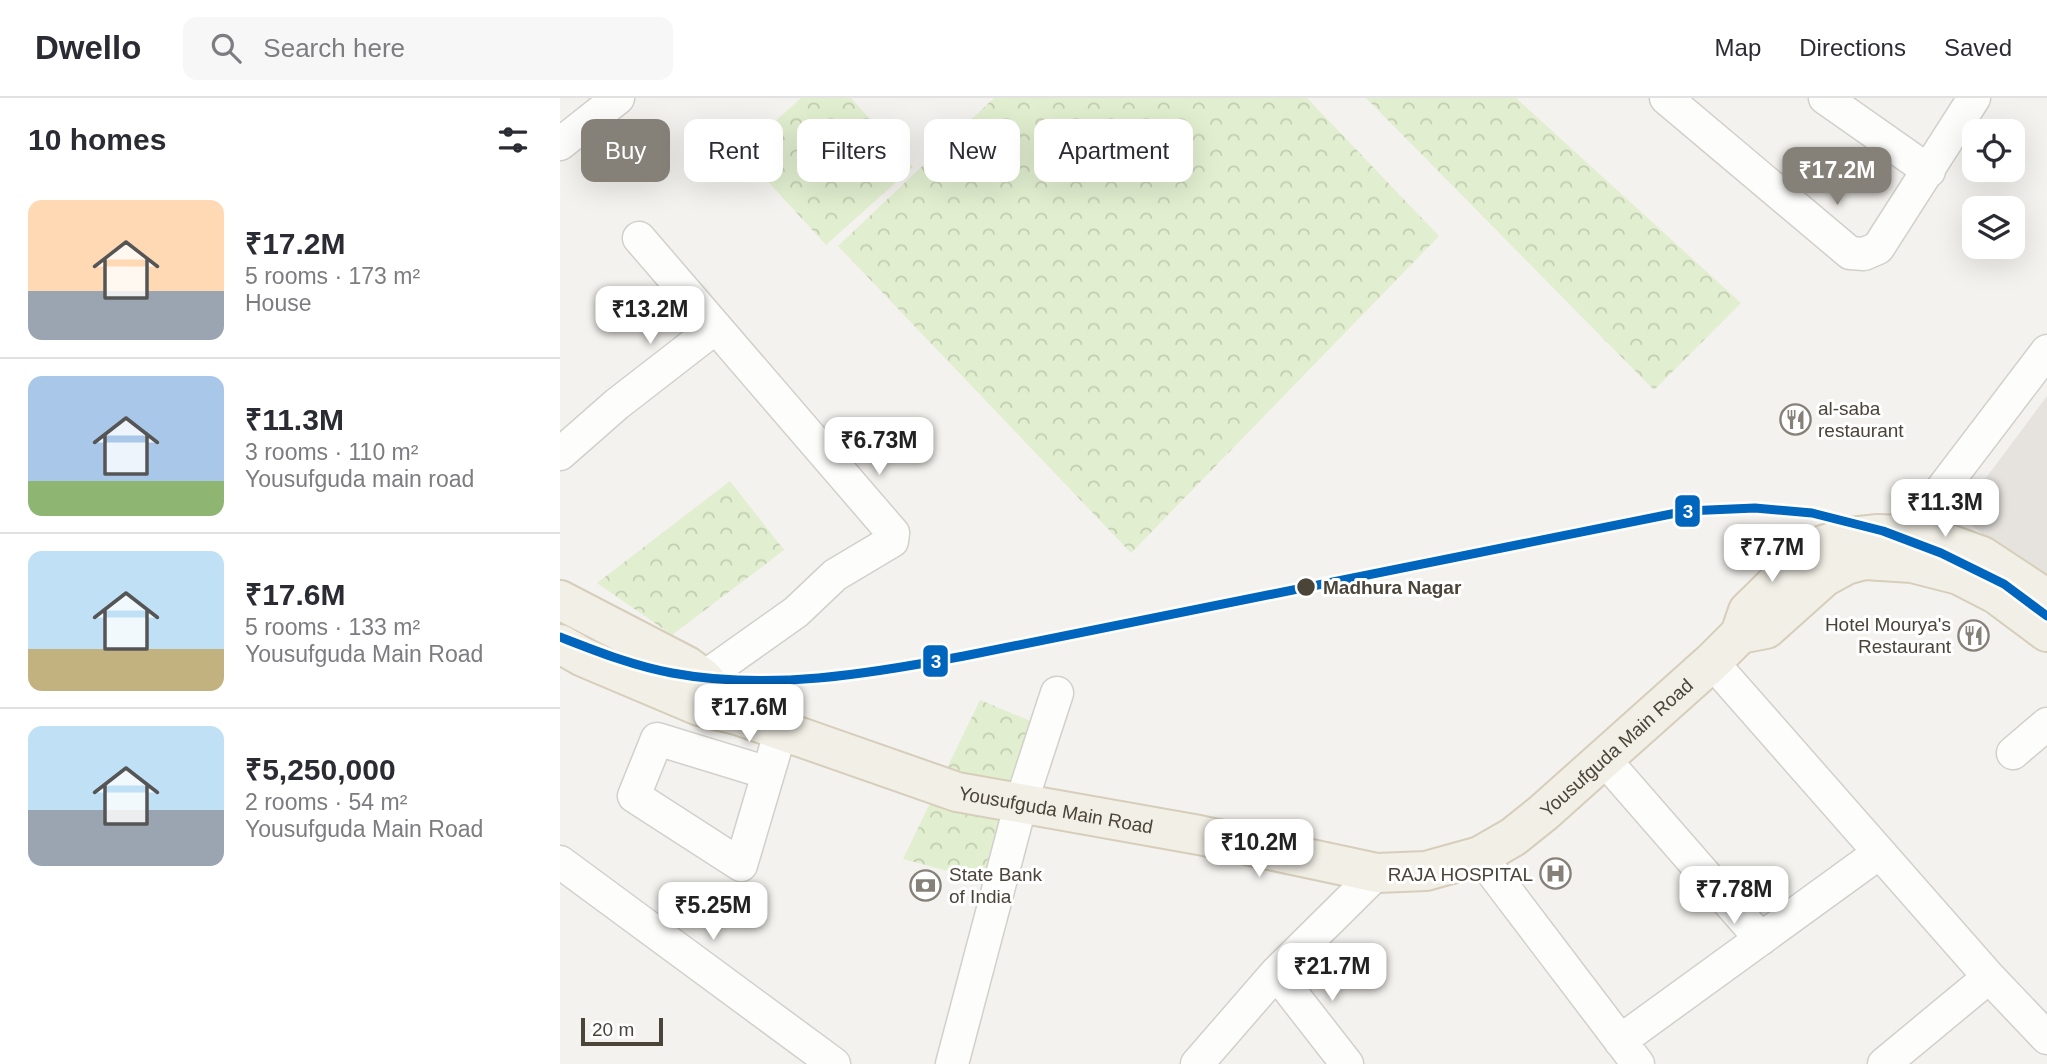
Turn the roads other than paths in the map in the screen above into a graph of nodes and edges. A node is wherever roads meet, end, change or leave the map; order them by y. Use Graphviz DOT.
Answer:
graph roads {
  1 [pos="618,98"];
  2 [pos="1666,98"];
  3 [pos="1825,98"];
  4 [pos="1974,98"];
  5 [pos="560,144"];
  6 [pos="1929,171"];
  7 [pos="639,238"];
  8 [pos="715,328"];
  9 [pos="2047,351"];
  10 [pos="560,454"];
  11 [pos="1908,535"];
  12 [pos="2047,599"];
  13 [pos="560,600"];
  14 [pos="2047,632"];
  15 [pos="1740,634"];
  16 [pos="560,644"];
  17 [pos="1712,662"];
  18 [pos="703,678"];
  19 [pos="1057,693"];
  20 [pos="737,715"];
  21 [pos="2047,724"];
  22 [pos="780,730"];
  23 [pos="2012,753"];
  24 [pos="1604,759"];
  25 [pos="768,773"];
  26 [pos="1021,803"];
  27 [pos="1880,853"];
  28 [pos="1479,856"];
  29 [pos="560,862"];
  30 [pos="1377,873"];
  31 [pos="1761,939"];
  32 [pos="1276,973"];
  33 [pos="1989,977"];
  34 [pos="2045,1034"];
  35 [pos="1629,1053"];
  36 [pos="834,1064"];
  37 [pos="952,1064"];
  38 [pos="1197,1064"];
  39 [pos="1347,1064"];
  40 [pos="1884,1064"];
  1 -- 5 [label="street"];
  2 -- 6 [label="street"];
  3 -- 6 [label="street"];
  4 -- 6 [label="street"];
  7 -- 8 [label="street"];
  8 -- 10 [label="street"];
  8 -- 18 [label="street"];
  9 -- 11 [label="street"];
  11 -- 12 [label="main road"];
  11 -- 15 [label="main road, Yousufguda Main Road"];
  13 -- 18 [label="main road"];
  14 -- 15 [label="main road, Yousufguda Main Road"];
  15 -- 17 [label="main road, Yousufguda Main Road"];
  16 -- 20 [label="main road, Yousufguda Main Road"];
  17 -- 24 [label="main road, Yousufguda Main Road"];
  17 -- 27 [label="street"];
  18 -- 20 [label="main road"];
  19 -- 26 [label="street"];
  20 -- 22 [label="main road, Yousufguda Main Road"];
  21 -- 23 [label="street"];
  22 -- 25 [label="street"];
  22 -- 26 [label="main road, Yousufguda Main Road"];
  24 -- 28 [label="main road, Yousufguda Main Road"];
  24 -- 31 [label="street"];
  25 -- 25 [label="street"];
  26 -- 30 [label="main road, Yousufguda Main Road"];
  26 -- 37 [label="street"];
  27 -- 31 [label="street"];
  27 -- 33 [label="street"];
  28 -- 30 [label="main road, Yousufguda Main Road"];
  28 -- 35 [label="street"];
  29 -- 36 [label="street"];
  30 -- 32 [label="street"];
  31 -- 35 [label="street"];
  32 -- 38 [label="street"];
  32 -- 39 [label="street"];
  33 -- 34 [label="street"];
  33 -- 40 [label="street"];
}
